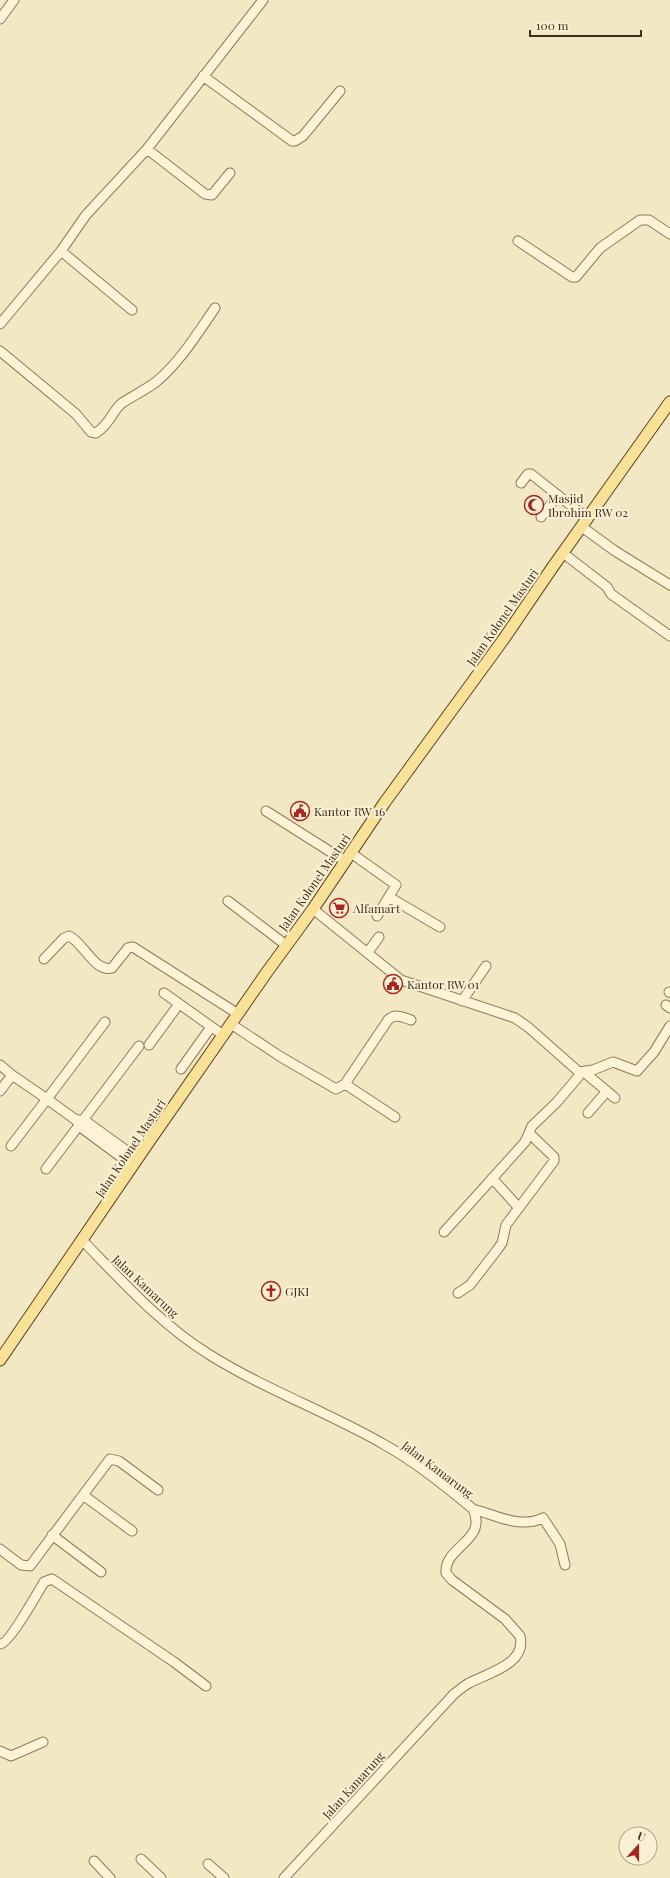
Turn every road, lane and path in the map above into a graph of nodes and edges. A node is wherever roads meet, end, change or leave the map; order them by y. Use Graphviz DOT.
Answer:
graph roads {
  1 [pos="14,0"];
  2 [pos="263,0"];
  3 [pos="0,19"];
  4 [pos="203,76"];
  5 [pos="340,91"];
  6 [pos="147,149"];
  7 [pos="230,173"];
  8 [pos="670,234"];
  9 [pos="518,242"];
  10 [pos="61,251"];
  11 [pos="214,308"];
  12 [pos="132,310"];
  13 [pos="0,324"];
  14 [pos="0,352"];
  15 [pos="670,402"];
  16 [pos="521,483"];
  17 [pos="558,495"];
  18 [pos="541,517"];
  19 [pos="585,523"];
  20 [pos="563,552"];
  21 [pos="670,586"];
  22 [pos="670,636"];
  23 [pos="266,811"];
  24 [pos="348,857"];
  25 [pos="389,897"];
  26 [pos="228,901"];
  27 [pos="313,908"];
  28 [pos="377,916"];
  29 [pos="440,927"];
  30 [pos="379,937"];
  31 [pos="286,945"];
  32 [pos="368,952"];
  33 [pos="44,958"];
  34 [pos="486,966"];
  35 [pos="164,993"];
  36 [pos="462,1001"];
  37 [pos="179,1004"];
  38 [pos="238,1014"];
  39 [pos="411,1020"];
  40 [pos="104,1022"];
  41 [pos="231,1024"];
  42 [pos="670,1026"];
  43 [pos="208,1030"];
  44 [pos="220,1039"];
  45 [pos="149,1045"];
  46 [pos="139,1046"];
  47 [pos="0,1066"];
  48 [pos="181,1069"];
  49 [pos="581,1072"];
  50 [pos="12,1075"];
  51 [pos="345,1084"];
  52 [pos="0,1091"];
  53 [pos="607,1092"];
  54 [pos="616,1098"];
  55 [pos="47,1099"];
  56 [pos="588,1112"];
  57 [pos="395,1117"];
  58 [pos="80,1122"];
  59 [pos="529,1133"];
  60 [pos="11,1146"];
  61 [pos="135,1162"];
  62 [pos="46,1170"];
  63 [pos="492,1178"];
  64 [pos="519,1208"];
  65 [pos="444,1232"];
  66 [pos="82,1240"];
  67 [pos="458,1293"];
  68 [pos="0,1360"];
  69 [pos="158,1490"];
  70 [pos="83,1495"];
  71 [pos="473,1509"];
  72 [pos="132,1531"];
  73 [pos="52,1535"];
  74 [pos="0,1549"];
  75 [pos="565,1565"];
  76 [pos="101,1572"];
  77 [pos="0,1644"];
  78 [pos="206,1686"];
  79 [pos="43,1742"];
  80 [pos="0,1751"];
  81 [pos="141,1860"];
  82 [pos="94,1861"];
  83 [pos="208,1864"];
  84 [pos="110,1878"];
  85 [pos="161,1878"];
  86 [pos="224,1878"];
  87 [pos="285,1878"];
  1 -- 3 [label="street"];
  2 -- 4 [label="street"];
  4 -- 5 [label="street"];
  4 -- 6 [label="street"];
  6 -- 7 [label="street"];
  6 -- 10 [label="street"];
  8 -- 9 [label="street"];
  10 -- 12 [label="street"];
  10 -- 13 [label="street"];
  11 -- 14 [label="street"];
  15 -- 19 [label="main road, Jalan Kolonel Masturi"];
  16 -- 17 [label="street"];
  17 -- 18 [label="street"];
  17 -- 19 [label="street"];
  19 -- 20 [label="main road, Jalan Kolonel Masturi"];
  19 -- 21 [label="street"];
  20 -- 22 [label="street"];
  20 -- 24 [label="main road, Jalan Kolonel Masturi"];
  23 -- 24 [label="street"];
  24 -- 25 [label="street"];
  24 -- 27 [label="main road, Jalan Kolonel Masturi"];
  25 -- 28 [label="street"];
  25 -- 29 [label="street"];
  26 -- 31 [label="street"];
  27 -- 31 [label="main road, Jalan Kolonel Masturi"];
  27 -- 32 [label="street"];
  30 -- 32 [label="street"];
  31 -- 38 [label="main road, Jalan Kolonel Masturi"];
  32 -- 36 [label="street"];
  33 -- 38 [label="street"];
  34 -- 36 [label="street"];
  35 -- 37 [label="street"];
  36 -- 49 [label="street"];
  37 -- 43 [label="street"];
  37 -- 45 [label="street"];
  38 -- 41 [label="main road, Jalan Kolonel Masturi"];
  39 -- 51 [label="street"];
  40 -- 55 [label="street"];
  41 -- 44 [label="main road, Jalan Kolonel Masturi"];
  41 -- 51 [label="street"];
  42 -- 49 [label="street"];
  43 -- 44 [label="street"];
  43 -- 48 [label="street"];
  44 -- 61 [label="main road, Jalan Kolonel Masturi"];
  46 -- 58 [label="street"];
  47 -- 50 [label="street"];
  49 -- 53 [label="street"];
  49 -- 59 [label="street"];
  50 -- 52 [label="street"];
  50 -- 55 [label="street"];
  51 -- 57 [label="street"];
  53 -- 54 [label="street"];
  53 -- 56 [label="street"];
  55 -- 58 [label="street"];
  55 -- 60 [label="street"];
  58 -- 61 [label="street"];
  58 -- 62 [label="street"];
  59 -- 63 [label="street"];
  59 -- 64 [label="street"];
  61 -- 66 [label="main road, Jalan Kolonel Masturi"];
  63 -- 64 [label="street"];
  63 -- 65 [label="street"];
  64 -- 67 [label="street"];
  66 -- 68 [label="main road, Jalan Kolonel Masturi"];
  66 -- 71 [label="street, Jalan Kamarung"];
  69 -- 70 [label="street"];
  70 -- 72 [label="street"];
  70 -- 73 [label="street"];
  71 -- 75 [label="street"];
  71 -- 87 [label="street, Jalan Kamarung"];
  73 -- 74 [label="street"];
  73 -- 76 [label="street"];
  77 -- 78 [label="street"];
  79 -- 80 [label="street"];
  81 -- 85 [label="street"];
  82 -- 84 [label="street"];
  83 -- 86 [label="street"];
}
